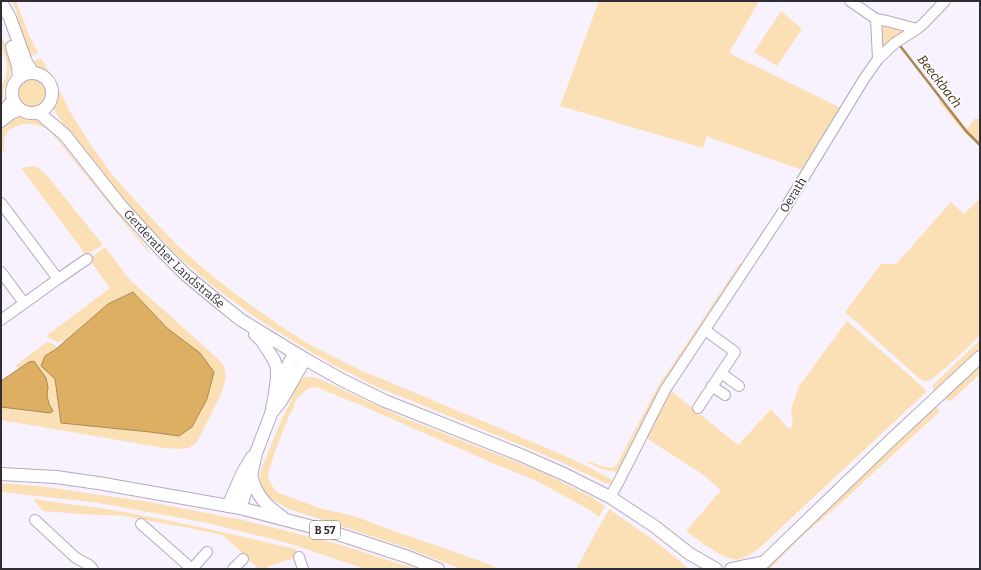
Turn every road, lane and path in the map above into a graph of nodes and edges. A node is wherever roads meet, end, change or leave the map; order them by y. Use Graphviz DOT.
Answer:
graph roads {
  1 [pos="850,1"];
  2 [pos="945,1"];
  3 [pos="1,2"];
  4 [pos="1,9"];
  5 [pos="876,19"];
  6 [pos="917,29"];
  7 [pos="878,59"];
  8 [pos="33,73"];
  9 [pos="19,78"];
  10 [pos="13,99"];
  11 [pos="48,105"];
  12 [pos="21,110"];
  13 [pos="1,112"];
  14 [pos="38,112"];
  15 [pos="1,122"];
  16 [pos="64,135"];
  17 [pos="1,203"];
  18 [pos="87,259"];
  19 [pos="1,272"];
  20 [pos="58,278"];
  21 [pos="24,303"];
  22 [pos="1,320"];
  23 [pos="241,320"];
  24 [pos="705,330"];
  25 [pos="294,353"];
  26 [pos="980,357"];
  27 [pos="305,359"];
  28 [pos="721,373"];
  29 [pos="712,386"];
  30 [pos="739,386"];
  31 [pos="275,393"];
  32 [pos="725,395"];
  33 [pos="698,408"];
  34 [pos="271,414"];
  35 [pos="256,453"];
  36 [pos="1,474"];
  37 [pos="251,476"];
  38 [pos="610,497"];
  39 [pos="234,507"];
  40 [pos="35,520"];
  41 [pos="286,520"];
  42 [pos="141,524"];
  43 [pos="207,552"];
  44 [pos="690,554"];
  45 [pos="300,557"];
  46 [pos="243,558"];
  47 [pos="761,565"];
  48 [pos="715,568"];
  49 [pos="93,569"];
  50 [pos="192,569"];
  51 [pos="233,569"];
  52 [pos="303,569"];
  53 [pos="438,569"];
  54 [pos="701,569"];
  55 [pos="731,569"];
  1 -- 5 [label="street"];
  2 -- 6 [label="street, Oerath"];
  3 -- 8 [label="main road"];
  4 -- 9 [label="main road"];
  5 -- 6 [label="street"];
  5 -- 7 [label="street"];
  6 -- 7 [label="street, Oerath"];
  7 -- 24 [label="street, Oerath"];
  8 -- 9 [label="main road"];
  8 -- 11 [label="main road"];
  9 -- 10 [label="main road"];
  10 -- 12 [label="main road"];
  10 -- 13 [label="street"];
  11 -- 14 [label="main road"];
  11 -- 16 [label="main road, Gerderather Landstraße"];
  12 -- 14 [label="main road"];
  12 -- 15 [label="street"];
  14 -- 16 [label="main road, Gerderather Landstraße"];
  16 -- 23 [label="main road, Gerderather Landstraße"];
  17 -- 20 [label="street"];
  18 -- 20 [label="street"];
  19 -- 21 [label="street"];
  20 -- 21 [label="street"];
  21 -- 22 [label="street"];
  23 -- 25 [label="main road, Gerderather Landstraße"];
  23 -- 31 [label="main road"];
  24 -- 28 [label="street"];
  24 -- 38 [label="street, Oerath"];
  25 -- 27 [label="main road, Gerderather Landstraße"];
  25 -- 31 [label="main road"];
  26 -- 47 [label="main road"];
  27 -- 34 [label="main road"];
  27 -- 38 [label="main road, Gerderather Landstraße"];
  28 -- 29 [label="street"];
  28 -- 30 [label="street"];
  29 -- 32 [label="street"];
  29 -- 33 [label="street"];
  31 -- 34 [label="main road"];
  34 -- 35 [label="main road"];
  35 -- 37 [label="main road"];
  35 -- 39 [label="main road"];
  36 -- 39 [label="main road, B 57"];
  37 -- 39 [label="main road"];
  37 -- 41 [label="main road, B 57"];
  38 -- 44 [label="main road, Gerderather Landstraße"];
  39 -- 41 [label="main road, B 57"];
  40 -- 49 [label="street"];
  41 -- 53 [label="main road, B 57"];
  42 -- 50 [label="street"];
  43 -- 50 [label="street"];
  44 -- 48 [label="main road"];
  44 -- 54 [label="main road"];
  45 -- 52 [label="street"];
  46 -- 51 [label="street"];
  47 -- 55 [label="main road"];
  48 -- 55 [label="main road"];
}
